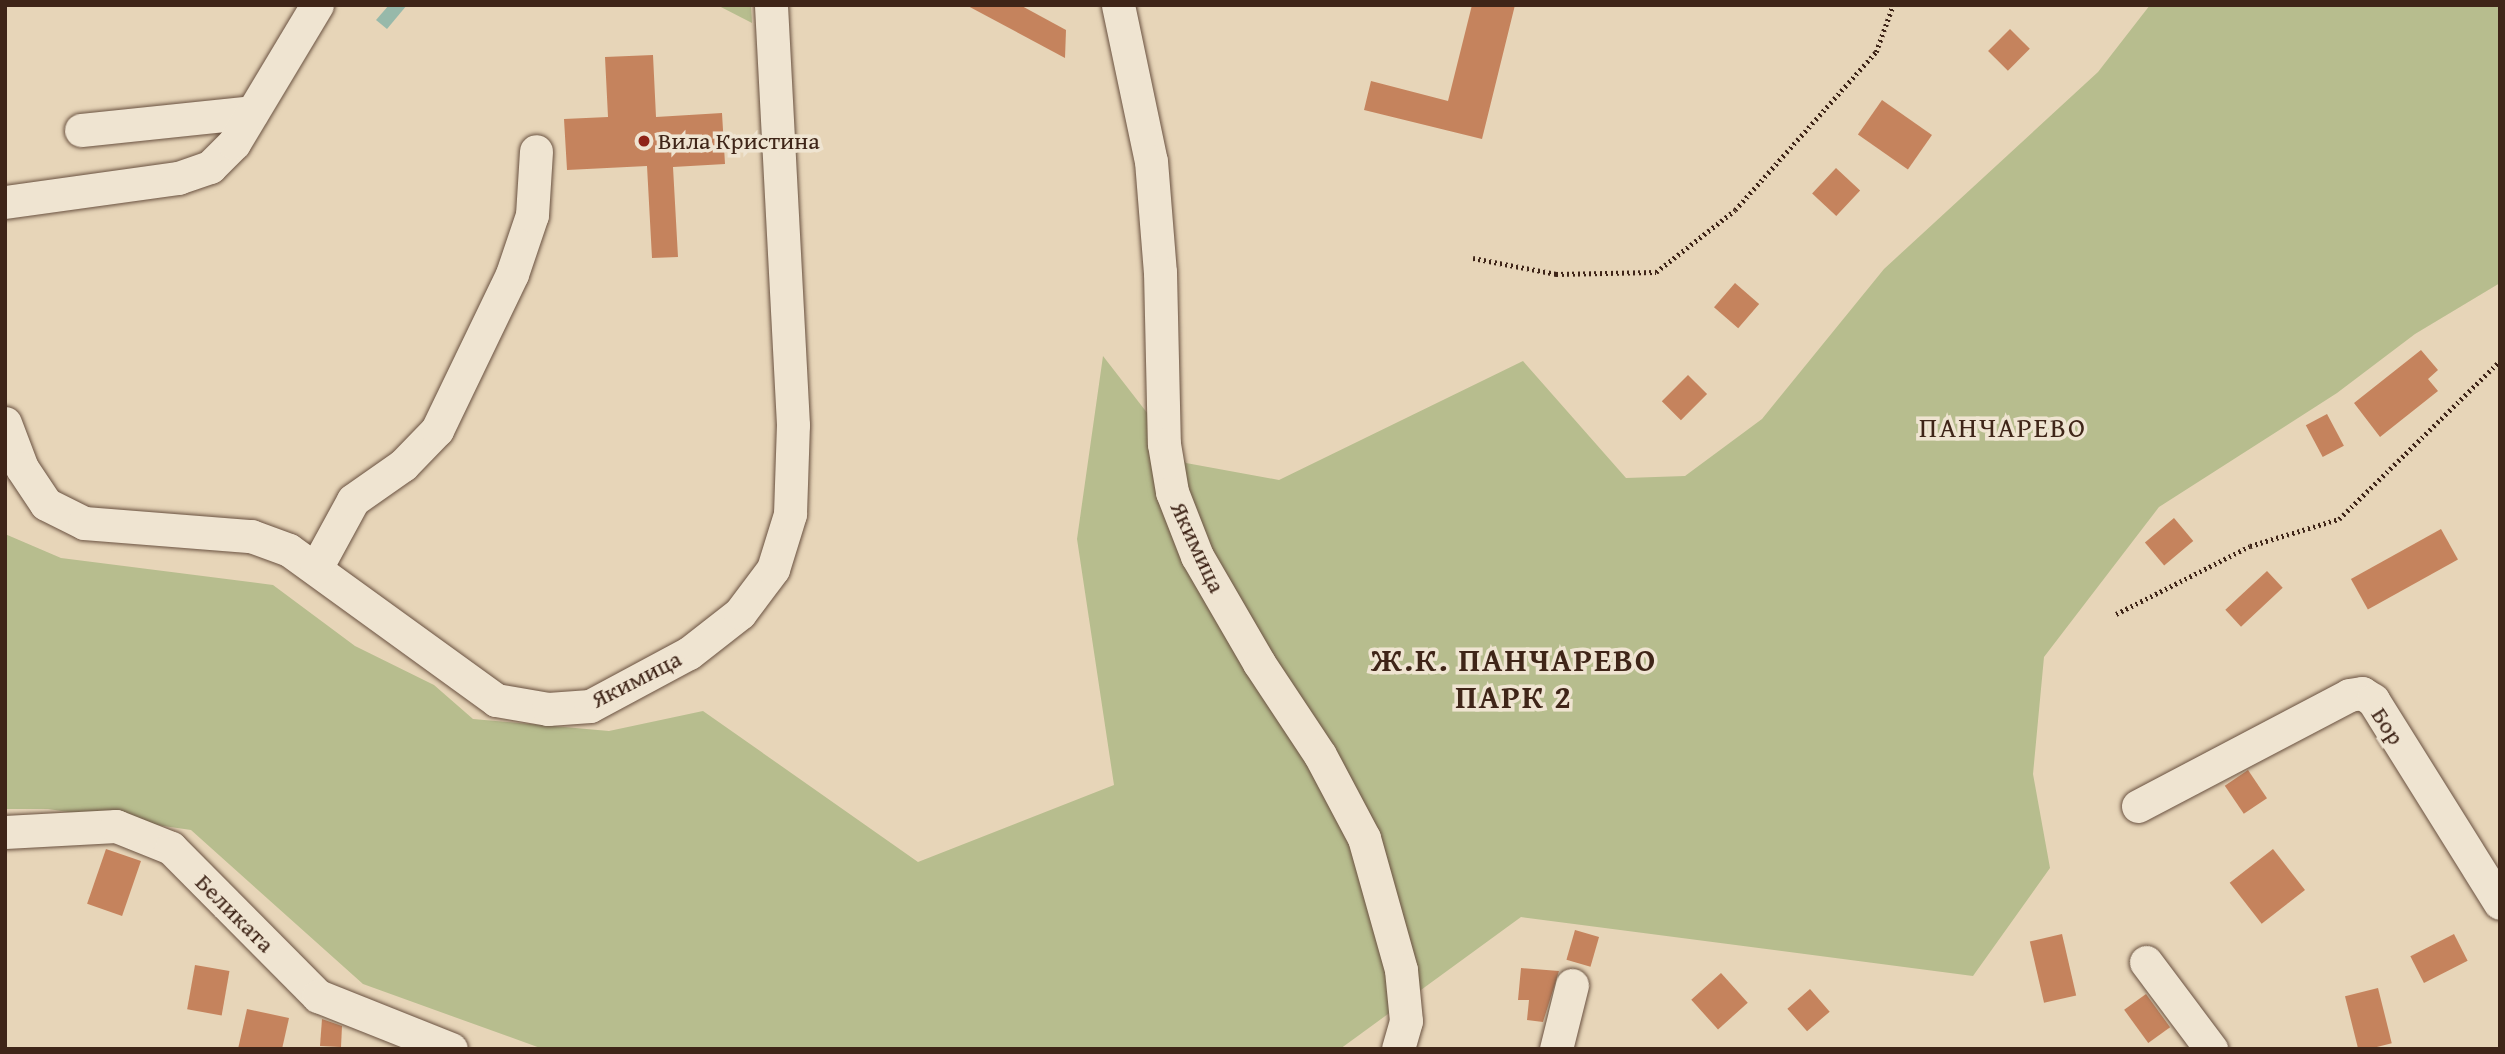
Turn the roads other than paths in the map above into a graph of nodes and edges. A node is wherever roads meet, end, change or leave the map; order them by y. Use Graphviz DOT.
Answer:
graph roads {
  1 [pos="317,5"];
  2 [pos="771,5"];
  3 [pos="1118,5"];
  4 [pos="251,112"];
  5 [pos="80,130"];
  6 [pos="536,151"];
  7 [pos="5,202"];
  8 [pos="5,423"];
  9 [pos="316,568"];
  10 [pos="2138,806"];
  11 [pos="5,832"];
  12 [pos="2500,903"];
  13 [pos="2146,962"];
  14 [pos="1572,985"];
  15 [pos="451,1049"];
  16 [pos="1398,1049"];
  17 [pos="1556,1049"];
  18 [pos="2211,1049"];
  1 -- 4 [label="street"];
  2 -- 9 [label="street, Якимица"];
  3 -- 16 [label="street, Якимица"];
  4 -- 5 [label="street"];
  4 -- 7 [label="street"];
  6 -- 9 [label="street"];
  8 -- 9 [label="street, Якимица"];
  10 -- 12 [label="street, Бор"];
  11 -- 15 [label="street, Беликата"];
  13 -- 18 [label="street"];
  14 -- 17 [label="street"];
}
